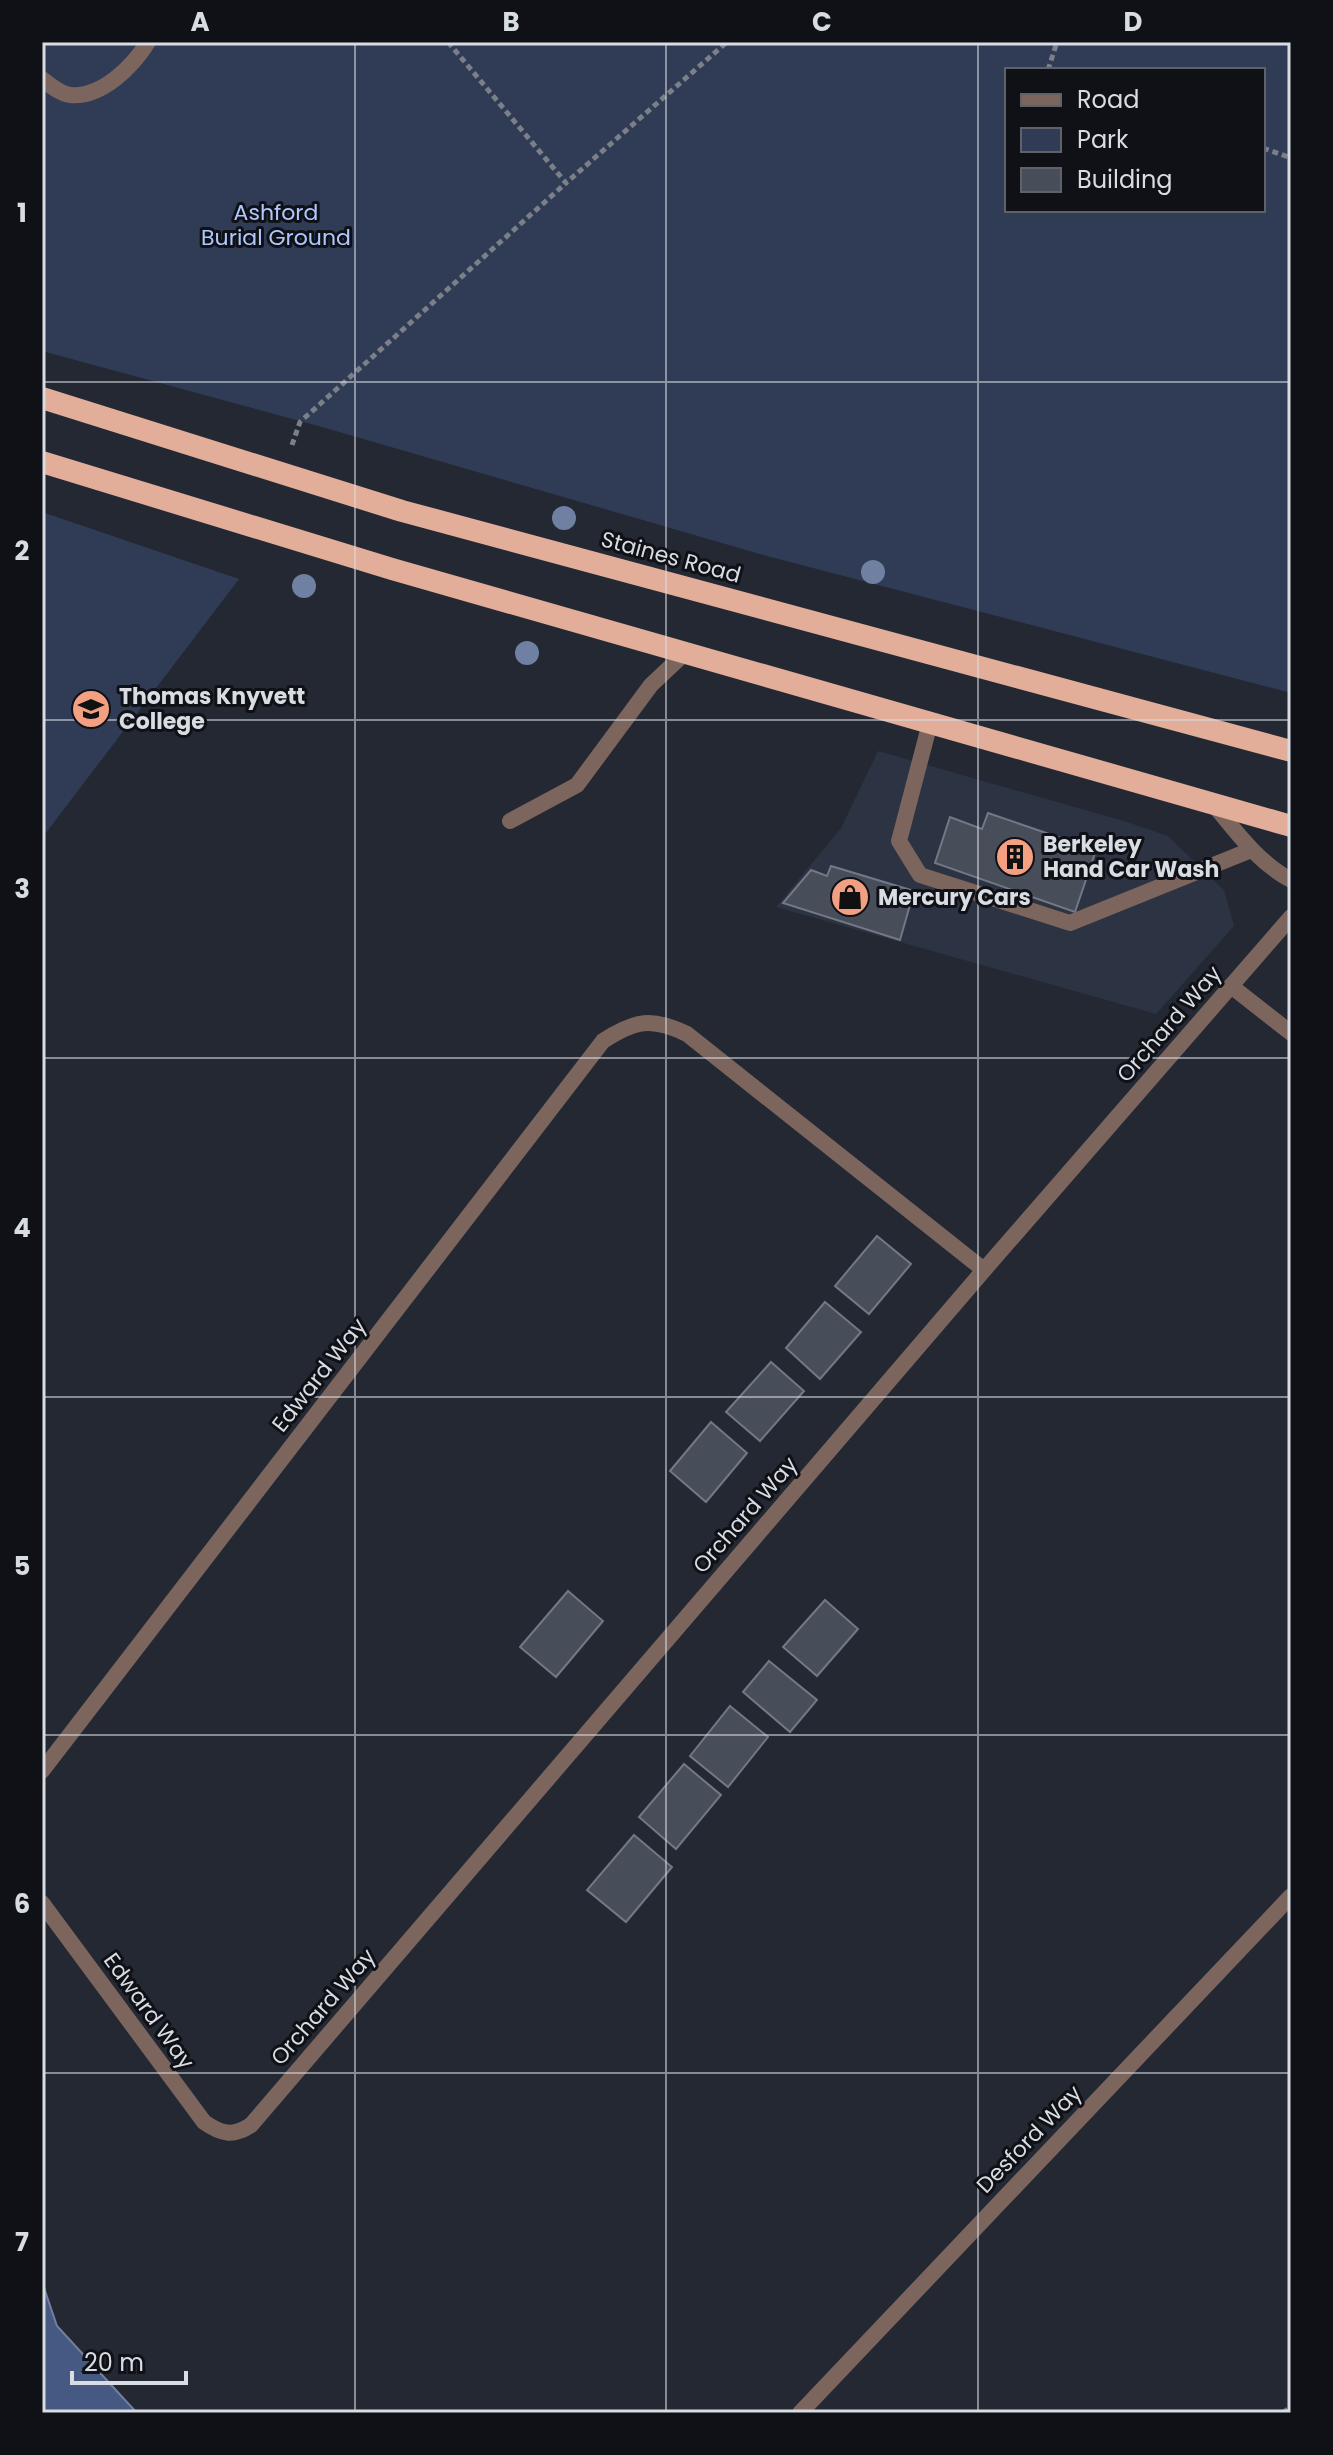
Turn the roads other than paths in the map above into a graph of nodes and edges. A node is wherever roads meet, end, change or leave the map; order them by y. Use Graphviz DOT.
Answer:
graph roads {
  1 [pos="148,42"];
  2 [pos="42,79"];
  3 [pos="42,398"];
  4 [pos="42,462"];
  5 [pos="685,653"];
  6 [pos="930,723"];
  7 [pos="1291,751"];
  8 [pos="1214,805"];
  9 [pos="510,821"];
  10 [pos="1291,826"];
  11 [pos="1251,850"];
  12 [pos="1291,880"];
  13 [pos="1291,917"];
  14 [pos="1231,986"];
  15 [pos="1291,1033"];
  16 [pos="984,1270"];
  17 [pos="42,1771"];
  18 [pos="1291,1896"];
  19 [pos="42,1903"];
  20 [pos="229,2135"];
  21 [pos="800,2413"];
  1 -- 2 [label="street"];
  3 -- 7 [label="highway, Staines Road"];
  4 -- 5 [label="highway"];
  5 -- 6 [label="highway"];
  5 -- 9 [label="street"];
  6 -- 8 [label="highway"];
  6 -- 11 [label="street"];
  8 -- 10 [label="highway"];
  8 -- 11 [label="street"];
  11 -- 12 [label="street"];
  13 -- 14 [label="street, Orchard Way"];
  14 -- 15 [label="street"];
  14 -- 16 [label="street, Orchard Way"];
  16 -- 17 [label="street, Edward Way"];
  16 -- 20 [label="street, Orchard Way"];
  18 -- 21 [label="street, Desford Way"];
  19 -- 20 [label="street, Edward Way"];
}
